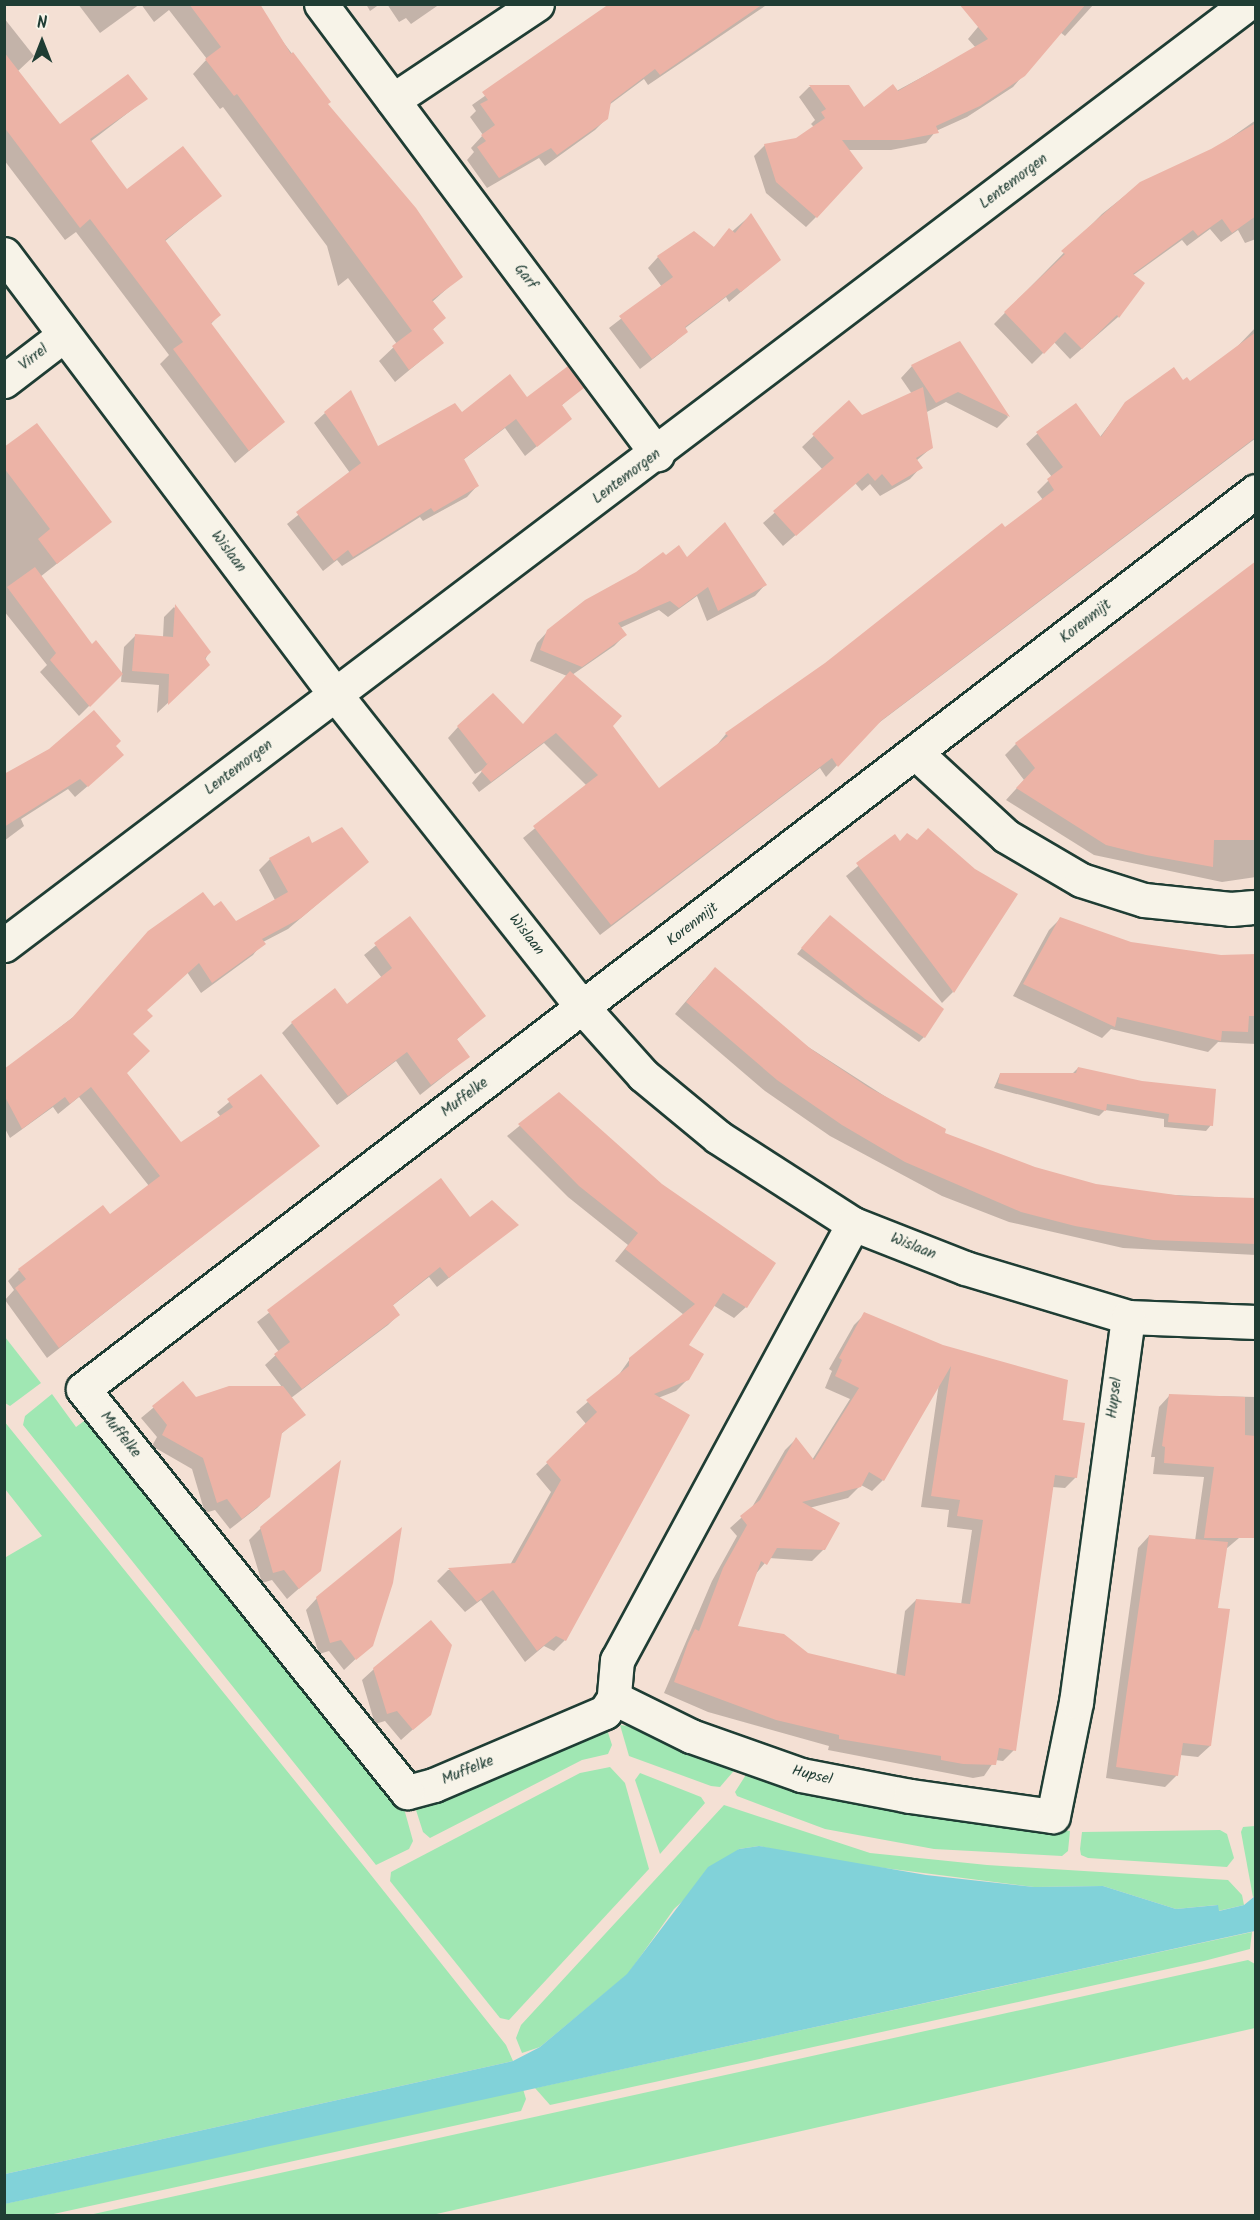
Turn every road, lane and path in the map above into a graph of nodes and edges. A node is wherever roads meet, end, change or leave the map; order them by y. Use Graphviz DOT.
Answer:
graph roads {
  1 [pos="321,4"];
  2 [pos="537,4"];
  3 [pos="1247,4"];
  4 [pos="393,100"];
  5 [pos="4,254"];
  6 [pos="64,335"];
  7 [pos="4,381"];
  8 [pos="657,454"];
  9 [pos="1256,491"];
  10 [pos="335,694"];
  11 [pos="916,753"];
  12 [pos="1256,907"];
  13 [pos="4,945"];
  14 [pos="584,1009"];
  15 [pos="853,1224"];
  16 [pos="1128,1317"];
  17 [pos="1256,1322"];
  18 [pos="614,1698"];
  1 -- 4 [label="street, Garf"];
  2 -- 4 [label="street"];
  3 -- 8 [label="street, Lentemorgen"];
  4 -- 8 [label="street, Garf"];
  5 -- 6 [label="street, Wislaan"];
  6 -- 7 [label="street, Virrel"];
  6 -- 10 [label="street, Wislaan"];
  8 -- 10 [label="street, Lentemorgen"];
  9 -- 11 [label="street, Korenmijt"];
  10 -- 13 [label="street, Lentemorgen"];
  10 -- 14 [label="street, Wislaan"];
  11 -- 12 [label="street"];
  11 -- 14 [label="street, Korenmijt"];
  14 -- 15 [label="street, Wislaan"];
  14 -- 18 [label="street, Muffelke"];
  15 -- 16 [label="street, Wislaan"];
  15 -- 18 [label="street"];
  16 -- 17 [label="street, Wislaan"];
  16 -- 18 [label="street, Hupsel"];
}
